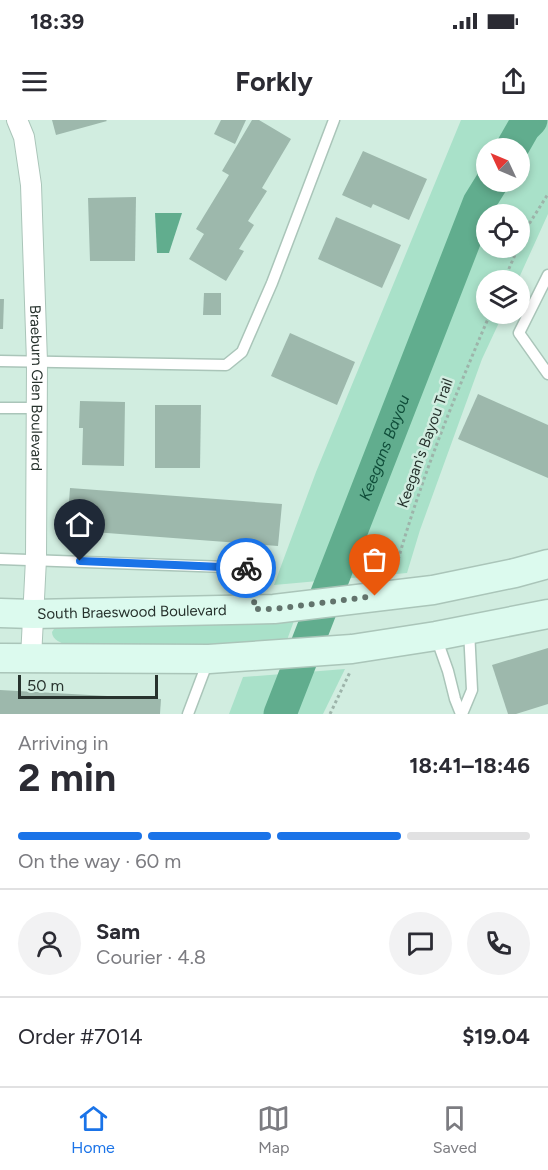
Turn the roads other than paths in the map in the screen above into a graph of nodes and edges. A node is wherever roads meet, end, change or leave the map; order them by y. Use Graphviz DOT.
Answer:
graph roads {
  1 [pos="17,120"];
  2 [pos="334,120"];
  3 [pos="548,274"];
  4 [pos="0,361"];
  5 [pos="37,362"];
  6 [pos="548,374"];
  7 [pos="0,408"];
  8 [pos="37,408"];
  9 [pos="0,559"];
  10 [pos="36,559"];
  11 [pos="548,564"];
  12 [pos="264,609"];
  13 [pos="0,613"];
  14 [pos="33,614"];
  15 [pos="548,614"];
  16 [pos="469,630"];
  17 [pos="436,636"];
  18 [pos="0,658"];
  19 [pos="31,658"];
  20 [pos="209,659"];
  21 [pos="188,714"];
  22 [pos="462,714"];
  1 -- 5 [label="street, Braeburn Glen Boulevard"];
  2 -- 5 [label="lane"];
  3 -- 6 [label="lane"];
  4 -- 5 [label="lane"];
  5 -- 8 [label="street, Braeburn Glen Boulevard"];
  7 -- 8 [label="lane"];
  8 -- 10 [label="street, Braeburn Glen Boulevard"];
  9 -- 10 [label="lane"];
  10 -- 12 [label="lane"];
  10 -- 14 [label="street, Braeburn Glen Boulevard"];
  11 -- 12 [label="main road, South Braeswood Boulevard"];
  12 -- 14 [label="main road, South Braeswood Boulevard"];
  13 -- 14 [label="main road, South Braeswood Boulevard"];
  14 -- 19 [label="street, Braeburn Glen Boulevard"];
  15 -- 16 [label="main road"];
  16 -- 17 [label="main road"];
  16 -- 22 [label="lane"];
  17 -- 20 [label="main road"];
  17 -- 22 [label="lane"];
  18 -- 19 [label="main road"];
  19 -- 20 [label="main road"];
  20 -- 21 [label="lane"];
}
